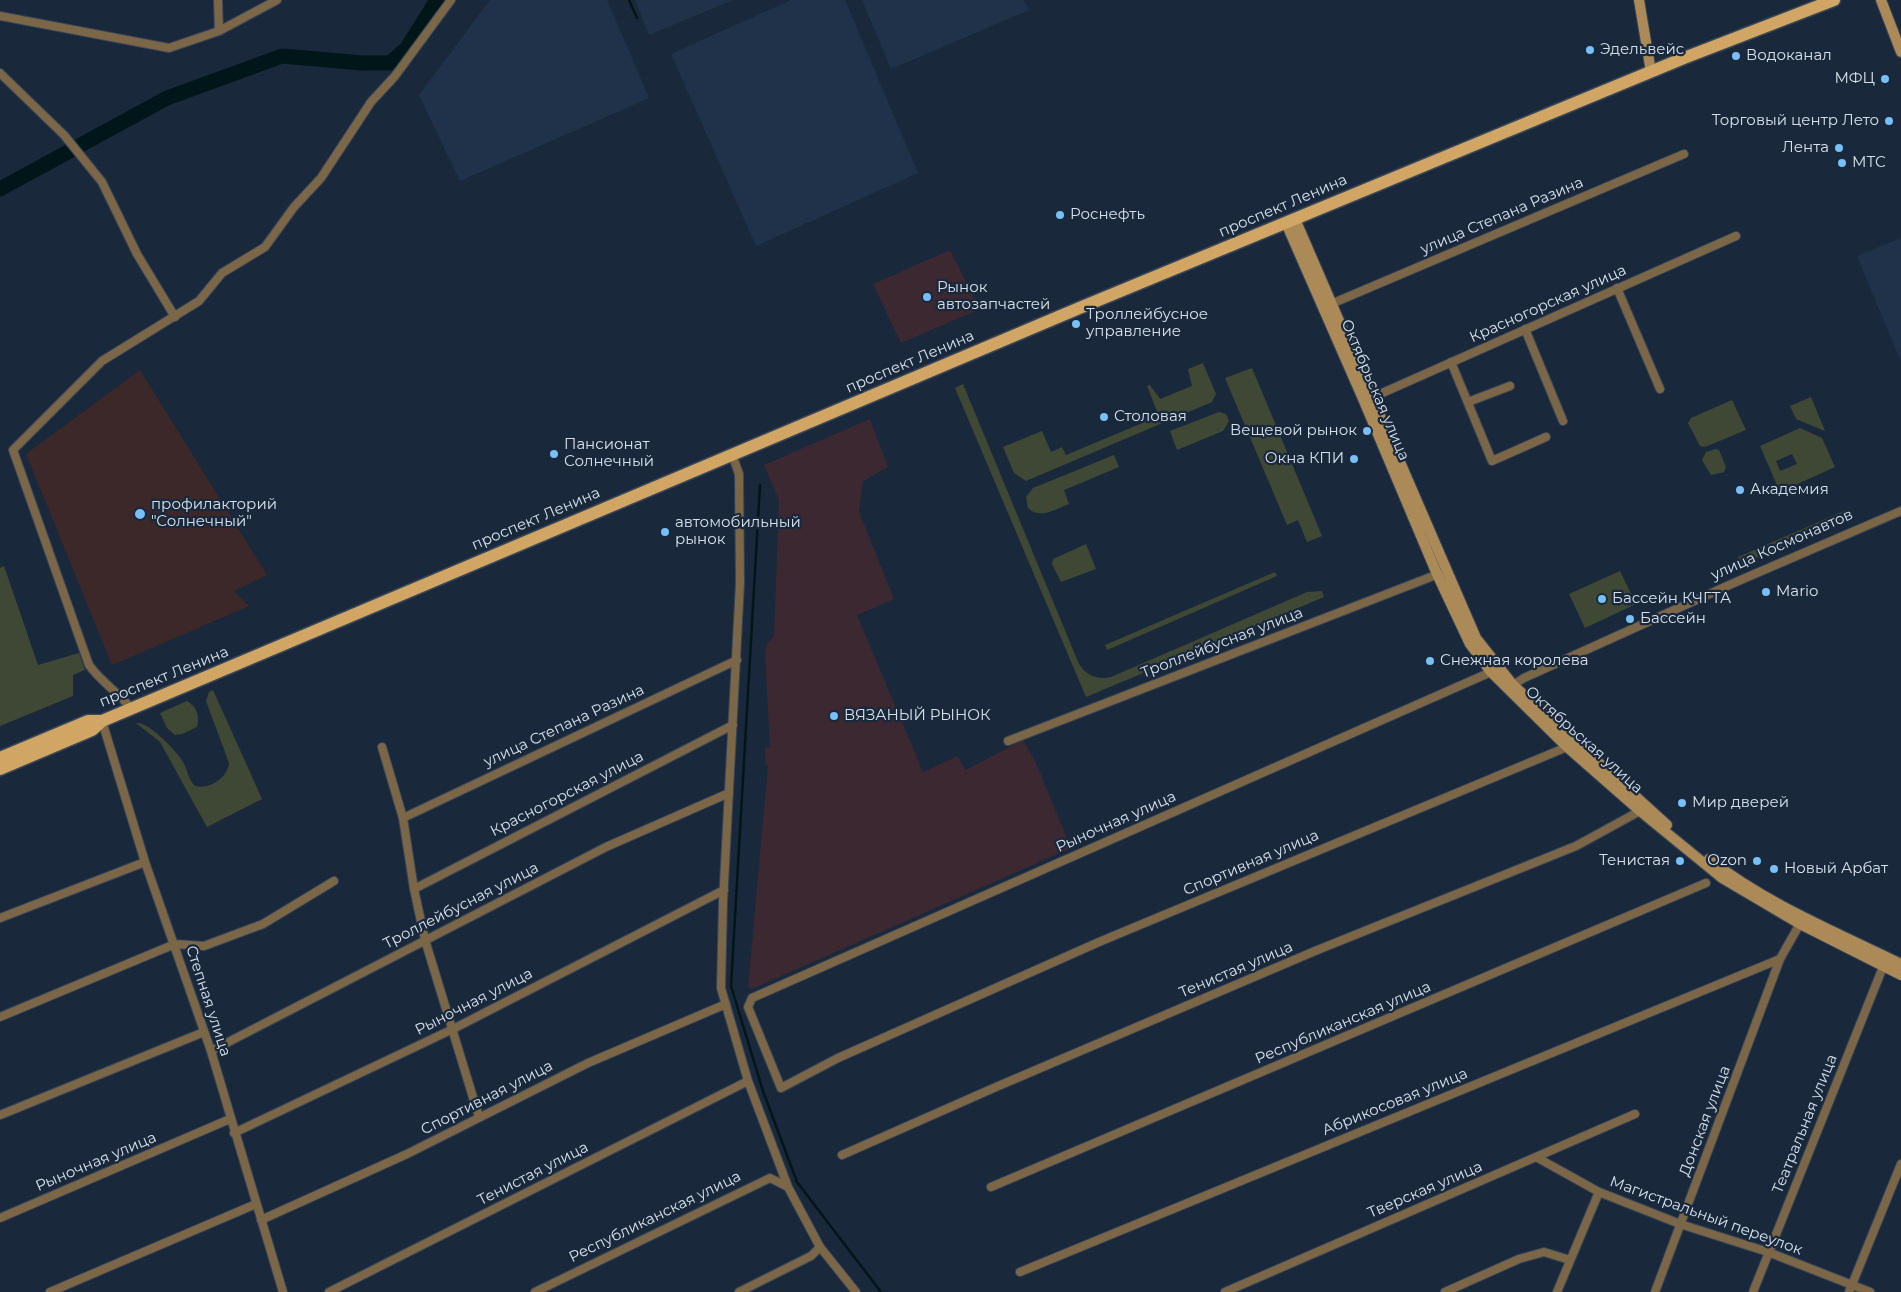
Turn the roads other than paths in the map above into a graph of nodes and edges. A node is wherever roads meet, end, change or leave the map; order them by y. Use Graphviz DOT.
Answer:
graph roads {
  1 [pos="218,0"];
  2 [pos="277,0"];
  3 [pos="450,0"];
  4 [pos="1639,0"];
  5 [pos="1834,0"];
  6 [pos="1881,0"];
  7 [pos="0,16"];
  8 [pos="219,31"];
  9 [pos="1901,52"];
  10 [pos="1651,72"];
  11 [pos="0,73"];
  12 [pos="1684,154"];
  13 [pos="1290,221"];
  14 [pos="1736,236"];
  15 [pos="1617,288"];
  16 [pos="1327,306"];
  17 [pos="175,317"];
  18 [pos="1525,329"];
  19 [pos="1451,362"];
  20 [pos="1510,386"];
  21 [pos="1660,389"];
  22 [pos="1371,398"];
  23 [pos="1468,402"];
  24 [pos="1563,421"];
  25 [pos="1546,437"];
  26 [pos="732,454"];
  27 [pos="1901,511"];
  28 [pos="1441,573"];
  29 [pos="737,660"];
  30 [pos="1491,672"];
  31 [pos="1513,685"];
  32 [pos="131,708"];
  33 [pos="102,721"];
  34 [pos="733,725"];
  35 [pos="1008,741"];
  36 [pos="382,747"];
  37 [pos="1567,747"];
  38 [pos="0,758"];
  39 [pos="0,769"];
  40 [pos="729,794"];
  41 [pos="1640,812"];
  42 [pos="402,818"];
  43 [pos="145,862"];
  44 [pos="334,880"];
  45 [pos="1706,883"];
  46 [pos="414,888"];
  47 [pos="724,890"];
  48 [pos="0,918"];
  49 [pos="1802,920"];
  50 [pos="425,940"];
  51 [pos="175,944"];
  52 [pos="1780,959"];
  53 [pos="1901,964"];
  54 [pos="1883,966"];
  55 [pos="1901,975"];
  56 [pos="752,998"];
  57 [pos="726,1004"];
  58 [pos="0,1017"];
  59 [pos="453,1029"];
  60 [pos="204,1032"];
  61 [pos="211,1051"];
  62 [pos="748,1082"];
  63 [pos="1635,1114"];
  64 [pos="0,1115"];
  65 [pos="479,1118"];
  66 [pos="230,1119"];
  67 [pos="234,1133"];
  68 [pos="842,1155"];
  69 [pos="1536,1157"];
  70 [pos="1901,1164"];
  71 [pos="788,1187"];
  72 [pos="991,1187"];
  73 [pos="1599,1192"];
  74 [pos="256,1204"];
  75 [pos="0,1218"];
  76 [pos="261,1220"];
  77 [pos="1680,1224"];
  78 [pos="820,1247"];
  79 [pos="1768,1252"];
  80 [pos="1570,1260"];
  81 [pos="1020,1272"];
  82 [pos="1850,1288"];
  83 [pos="50,1292"];
  84 [pos="283,1292"];
  85 [pos="329,1292"];
  86 [pos="535,1292"];
  87 [pos="739,1292"];
  88 [pos="856,1292"];
  89 [pos="1225,1292"];
  90 [pos="1445,1292"];
  91 [pos="1557,1292"];
  92 [pos="1655,1292"];
  93 [pos="1753,1292"];
  94 [pos="1870,1292"];
  1 -- 8 [label="street"];
  2 -- 8 [label="street"];
  3 -- 17 [label="street"];
  4 -- 10 [label="main road"];
  5 -- 10 [label="main road, проспект Ленина"];
  6 -- 9 [label="main road"];
  7 -- 8 [label="street"];
  10 -- 13 [label="main road, проспект Ленина"];
  11 -- 17 [label="street"];
  12 -- 16 [label="street, улица Степана Разина"];
  13 -- 16 [label="main road, Октябрьская улица"];
  13 -- 16 [label="main road, Октябрьская улица"];
  13 -- 26 [label="main road, проспект Ленина"];
  14 -- 15 [label="street, Красногорская улица"];
  15 -- 18 [label="street, Красногорская улица"];
  15 -- 21 [label="street"];
  16 -- 22 [label="main road, Октябрьская улица"];
  16 -- 28 [label="main road, Октябрьская улица"];
  17 -- 32 [label="street"];
  18 -- 19 [label="street, Красногорская улица"];
  18 -- 24 [label="street"];
  19 -- 22 [label="street, Красногорская улица"];
  19 -- 23 [label="street"];
  20 -- 23 [label="street"];
  22 -- 28 [label="main road, Октябрьская улица"];
  23 -- 25 [label="street"];
  26 -- 29 [label="street"];
  26 -- 32 [label="main road, проспект Ленина"];
  27 -- 31 [label="street, улица Космонавтов"];
  28 -- 30 [label="main road, Октябрьская улица"];
  28 -- 31 [label="main road, Октябрьская улица"];
  28 -- 35 [label="street, Троллейбусная улица"];
  29 -- 34 [label="street"];
  29 -- 42 [label="street, улица Степана Разина"];
  30 -- 37 [label="main road, Октябрьская улица"];
  30 -- 56 [label="street, Рыночная улица"];
  31 -- 49 [label="main road, Октябрьская улица"];
  32 -- 33 [label="main road, проспект Ленина"];
  33 -- 38 [label="main road, проспект Ленина"];
  33 -- 39 [label="main road"];
  33 -- 43 [label="street, Степная улица"];
  34 -- 40 [label="street"];
  34 -- 46 [label="street, Красногорская улица"];
  36 -- 42 [label="street"];
  37 -- 41 [label="main road, Октябрьская улица"];
  37 -- 56 [label="street, Спортивная улица"];
  40 -- 47 [label="street"];
  40 -- 50 [label="street, Троллейбусная улица"];
  41 -- 49 [label="main road, Октябрьская улица"];
  41 -- 68 [label="street, Тенистая улица"];
  42 -- 46 [label="street"];
  43 -- 48 [label="street"];
  43 -- 51 [label="street, Степная улица"];
  44 -- 51 [label="street"];
  45 -- 72 [label="street, Республиканская улица"];
  46 -- 50 [label="street"];
  47 -- 57 [label="street"];
  47 -- 59 [label="street, Рыночная улица"];
  49 -- 52 [label="street, Донская улица"];
  49 -- 53 [label="main road, Октябрьская улица"];
  49 -- 54 [label="main road, Октябрьская улица"];
  50 -- 59 [label="street"];
  50 -- 61 [label="street, Троллейбусная улица"];
  51 -- 58 [label="street"];
  51 -- 60 [label="street, Степная улица"];
  52 -- 77 [label="street, Донская улица"];
  52 -- 81 [label="street, Абрикосовая улица"];
  54 -- 55 [label="main road, Октябрьская улица"];
  54 -- 79 [label="street, Театральная улица"];
  57 -- 62 [label="street"];
  57 -- 65 [label="street, Спортивная улица"];
  59 -- 65 [label="street"];
  59 -- 67 [label="street, Рыночная улица"];
  60 -- 61 [label="street, Степная улица"];
  60 -- 64 [label="street"];
  61 -- 66 [label="street, Степная улица"];
  62 -- 71 [label="street"];
  62 -- 85 [label="street, Тенистая улица"];
  63 -- 69 [label="street, Тверская улица"];
  65 -- 76 [label="street, Спортивная улица"];
  66 -- 67 [label="street, Степная улица"];
  66 -- 75 [label="street, Рыночная улица"];
  67 -- 74 [label="street, Степная улица"];
  69 -- 73 [label="street, Магистральный переулок"];
  69 -- 89 [label="street, Тверская улица"];
  70 -- 82 [label="street"];
  71 -- 78 [label="street"];
  71 -- 86 [label="street, Республиканская улица"];
  73 -- 77 [label="street, Магистральный переулок"];
  73 -- 80 [label="street"];
  74 -- 76 [label="street, Степная улица"];
  74 -- 83 [label="street"];
  76 -- 84 [label="street, Степная улица"];
  77 -- 79 [label="street, Магистральный переулок"];
  77 -- 92 [label="street, Донская улица"];
  78 -- 87 [label="street"];
  78 -- 88 [label="street"];
  79 -- 82 [label="street, Магистральный переулок"];
  79 -- 93 [label="street, Театральная улица"];
  80 -- 90 [label="street"];
  80 -- 91 [label="street"];
  82 -- 94 [label="street, Магистральный переулок"];
}
